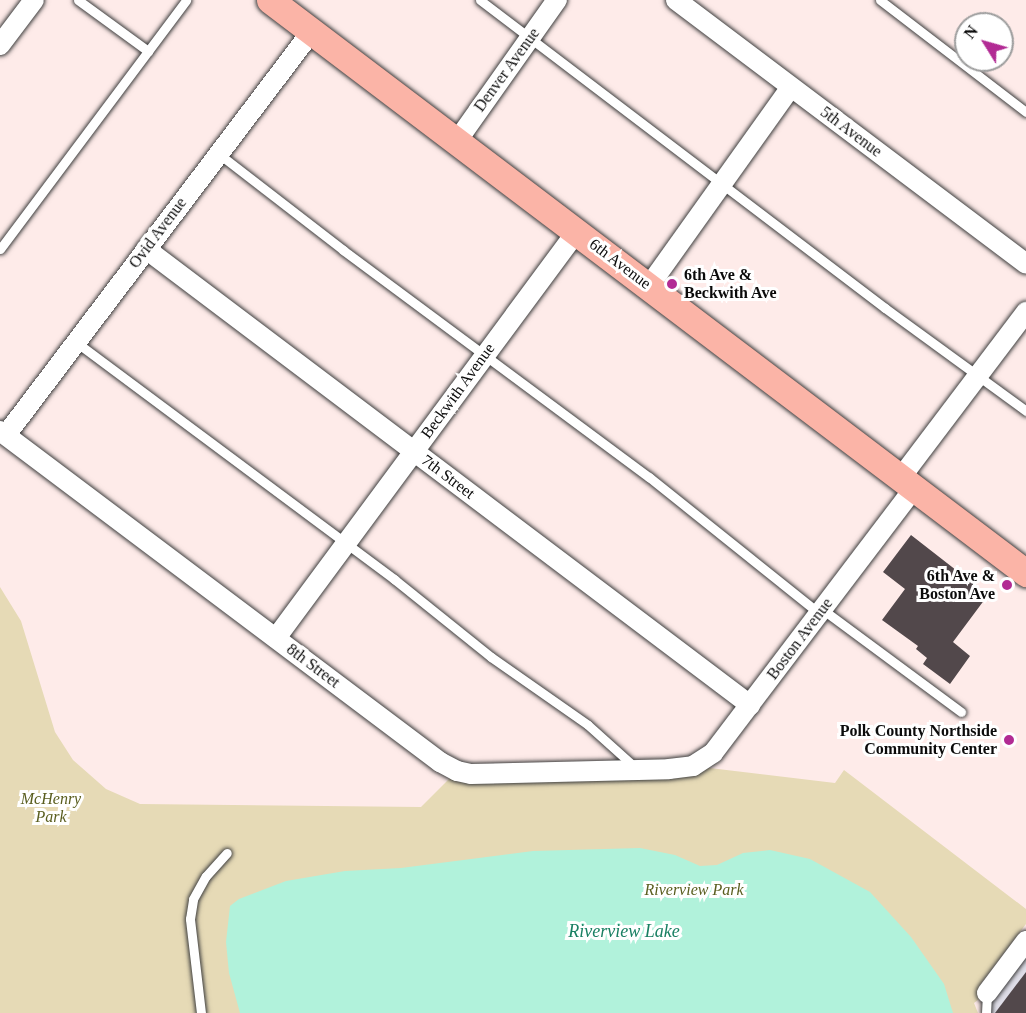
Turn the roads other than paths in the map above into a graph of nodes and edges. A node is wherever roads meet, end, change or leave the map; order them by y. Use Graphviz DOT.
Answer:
graph roads {
  1 [pos="34,0"];
  2 [pos="186,0"];
  3 [pos="480,0"];
  4 [pos="557,0"];
  5 [pos="676,0"];
  6 [pos="880,0"];
  7 [pos="83,1"];
  8 [pos="281,3"];
  9 [pos="312,31"];
  10 [pos="531,37"];
  11 [pos="0,45"];
  12 [pos="148,51"];
  13 [pos="791,87"];
  14 [pos="1026,112"];
  15 [pos="456,141"];
  16 [pos="219,154"];
  17 [pos="722,183"];
  18 [pos="577,231"];
  19 [pos="0,249"];
  20 [pos="146,249"];
  21 [pos="1026,264"];
  22 [pos="649,286"];
  23 [pos="1026,312"];
  24 [pos="76,342"];
  25 [pos="485,355"];
  26 [pos="978,375"];
  27 [pos="1026,411"];
  28 [pos="2,436"];
  29 [pos="414,451"];
  30 [pos="908,482"];
  31 [pos="346,544"];
  32 [pos="1024,567"];
  33 [pos="821,611"];
  34 [pos="276,638"];
  35 [pos="750,705"];
  36 [pos="961,712"];
  37 [pos="669,769"];
  38 [pos="637,770"];
  39 [pos="226,853"];
  40 [pos="1026,941"];
  41 [pos="987,993"];
  42 [pos="201,1013"];
  43 [pos="986,1013"];
  1 -- 11 [label="street"];
  2 -- 12 [label="lane"];
  3 -- 10 [label="lane"];
  4 -- 10 [label="street, Denver Avenue"];
  5 -- 13 [label="street, 5th Avenue"];
  6 -- 14 [label="lane"];
  7 -- 12 [label="lane"];
  8 -- 9 [label="main road, 6th Avenue"];
  9 -- 15 [label="main road, 6th Avenue"];
  9 -- 16 [label="street, Ovid Avenue"];
  10 -- 15 [label="street, Denver Avenue"];
  10 -- 17 [label="lane"];
  12 -- 19 [label="lane"];
  13 -- 17 [label="street"];
  13 -- 21 [label="street, 5th Avenue"];
  15 -- 18 [label="main road, 6th Avenue"];
  16 -- 20 [label="street, Ovid Avenue"];
  16 -- 25 [label="lane"];
  17 -- 22 [label="street"];
  17 -- 26 [label="lane"];
  18 -- 22 [label="main road, 6th Avenue"];
  18 -- 25 [label="street, Beckwith Avenue"];
  20 -- 24 [label="street, Ovid Avenue"];
  20 -- 29 [label="street, 7th Street"];
  22 -- 30 [label="main road, 6th Avenue"];
  23 -- 26 [label="street, Boston Avenue"];
  24 -- 28 [label="street, Ovid Avenue"];
  24 -- 31 [label="lane"];
  25 -- 29 [label="street, Beckwith Avenue"];
  25 -- 33 [label="lane"];
  26 -- 27 [label="lane"];
  26 -- 30 [label="street, Boston Avenue"];
  28 -- 34 [label="street, 8th Street"];
  29 -- 31 [label="street, Beckwith Avenue"];
  29 -- 35 [label="street, 7th Street"];
  30 -- 32 [label="main road, 6th Avenue"];
  30 -- 33 [label="street, Boston Avenue"];
  31 -- 34 [label="street, Beckwith Avenue"];
  31 -- 38 [label="lane"];
  33 -- 35 [label="street, Boston Avenue"];
  33 -- 36 [label="lane"];
  34 -- 38 [label="street, 8th Street"];
  35 -- 37 [label="street, Boston Avenue"];
  37 -- 38 [label="street, 8th Street"];
  39 -- 42 [label="lane"];
  40 -- 41 [label="street"];
  41 -- 43 [label="lane"];
}
